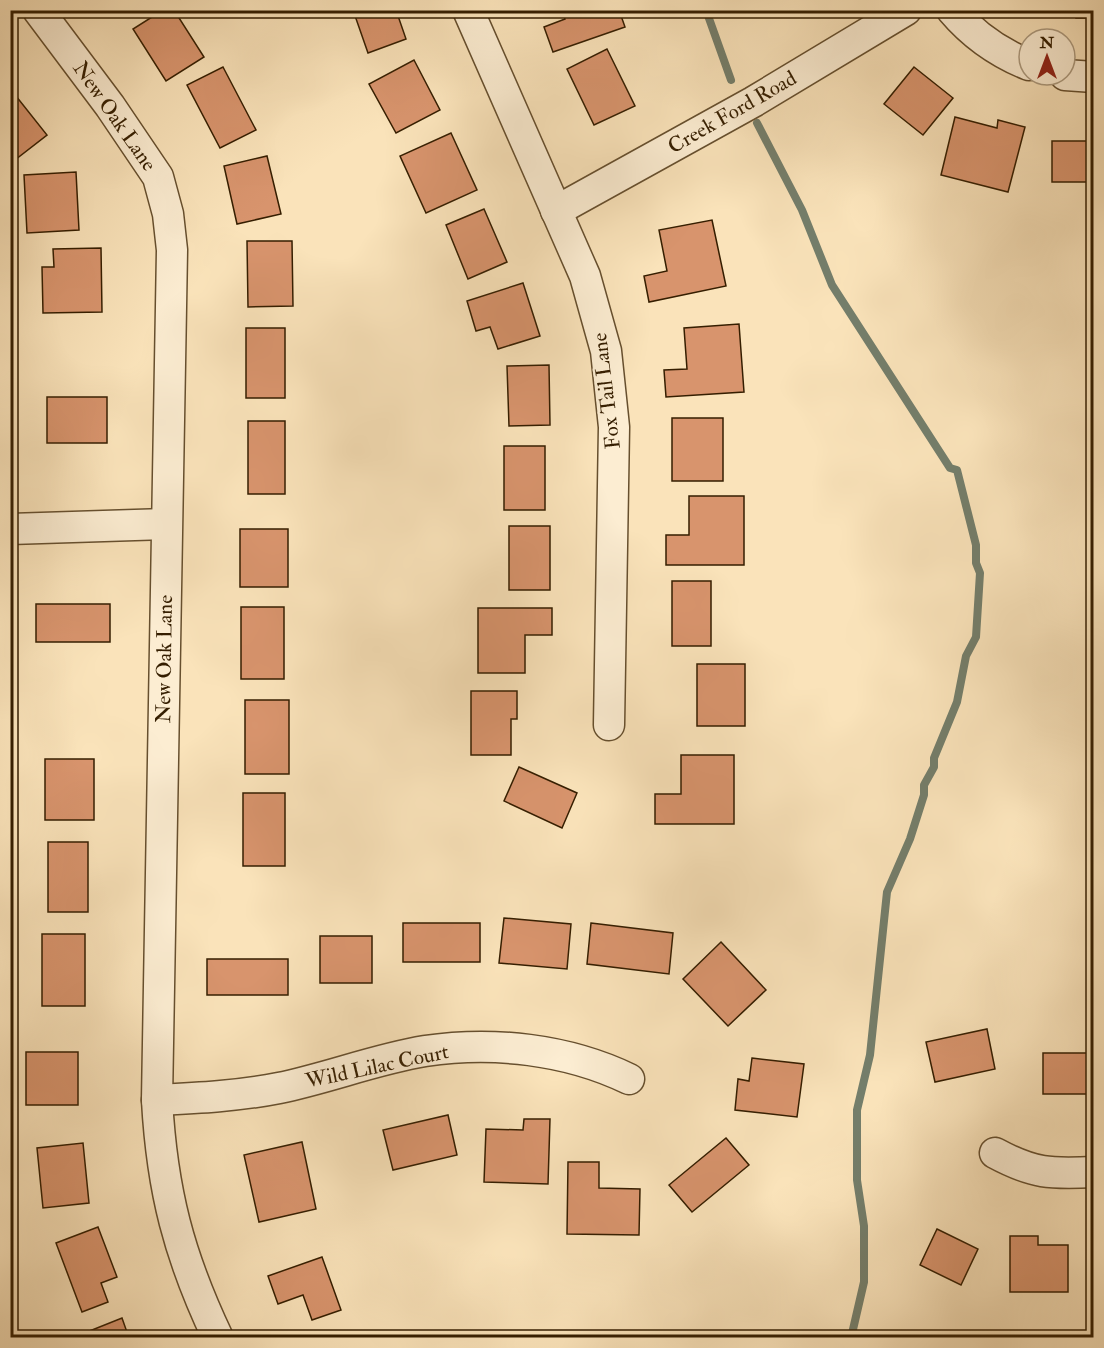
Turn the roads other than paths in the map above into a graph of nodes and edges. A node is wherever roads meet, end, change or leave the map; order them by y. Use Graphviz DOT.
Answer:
graph roads {
  1 [pos="38,10"];
  2 [pos="468,10"];
  3 [pos="906,10"];
  4 [pos="952,10"];
  5 [pos="1017,60"];
  6 [pos="1077,76"];
  7 [pos="1094,77"];
  8 [pos="556,211"];
  9 [pos="166,524"];
  10 [pos="10,529"];
  11 [pos="609,725"];
  12 [pos="629,1079"];
  13 [pos="157,1100"];
  14 [pos="995,1153"];
  15 [pos="1094,1172"];
  16 [pos="218,1338"];
  1 -- 9 [label="street, New Oak Lane"];
  2 -- 8 [label="street, Fox Tail Lane"];
  3 -- 8 [label="street, Creek Ford Road"];
  4 -- 5 [label="street"];
  6 -- 7 [label="street"];
  8 -- 11 [label="street, Fox Tail Lane"];
  9 -- 10 [label="street"];
  9 -- 13 [label="street, New Oak Lane"];
  12 -- 13 [label="street, Wild Lilac Court"];
  13 -- 16 [label="street, New Oak Lane"];
  14 -- 15 [label="street"];
}
